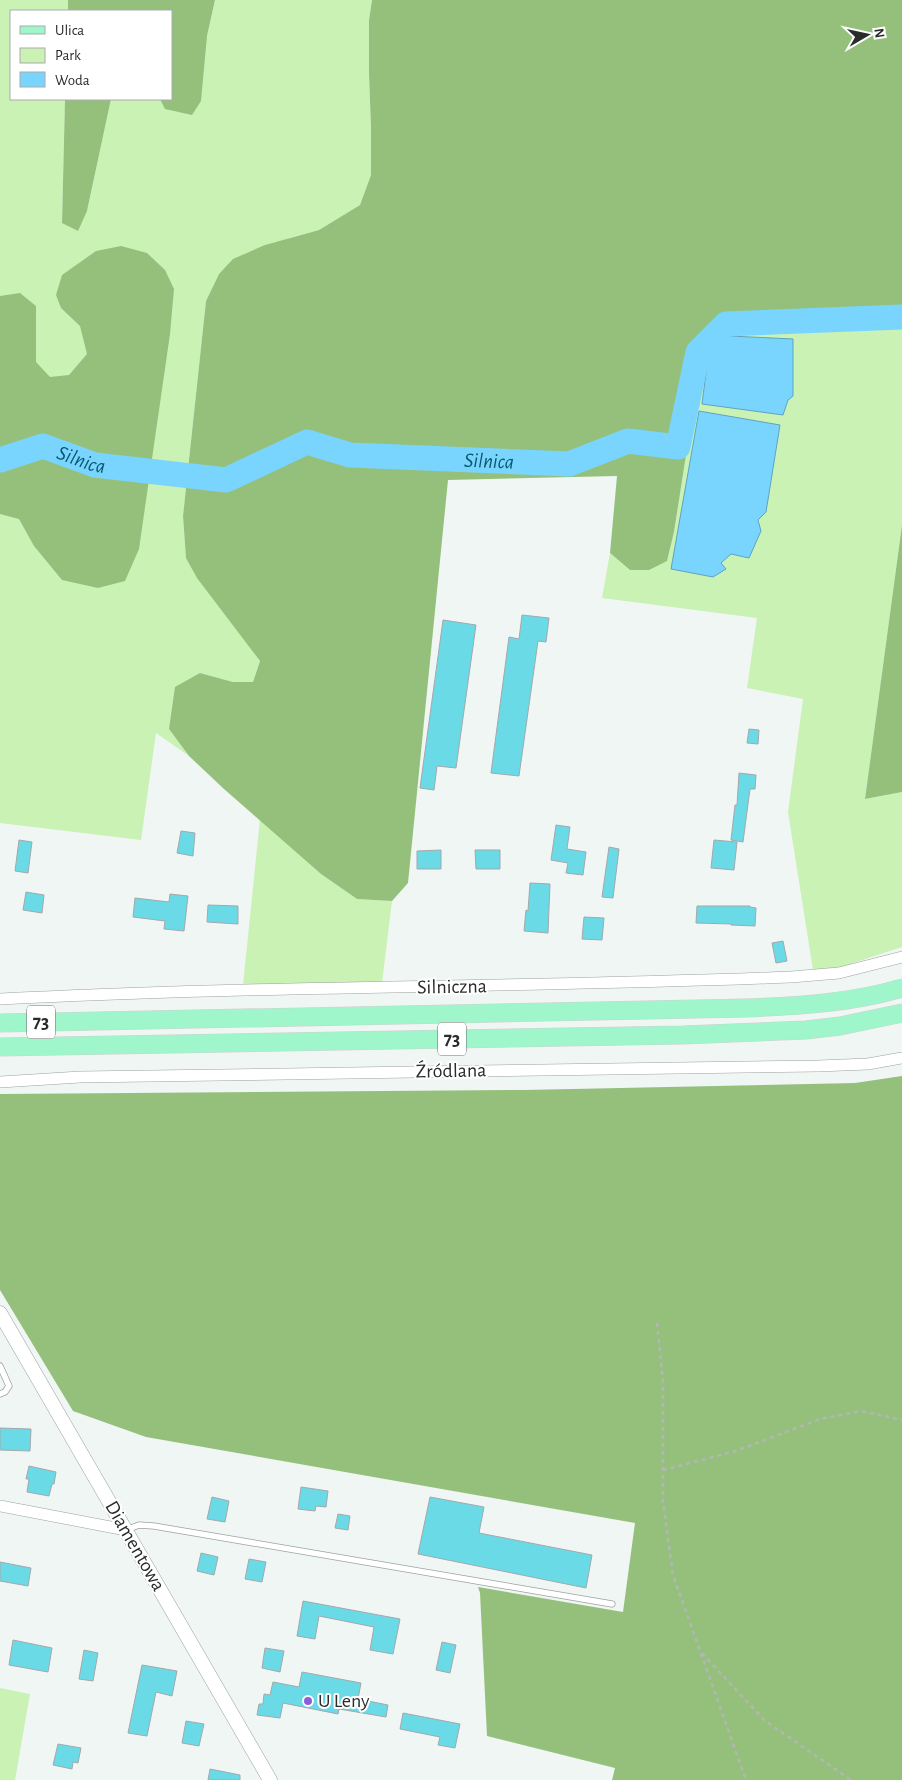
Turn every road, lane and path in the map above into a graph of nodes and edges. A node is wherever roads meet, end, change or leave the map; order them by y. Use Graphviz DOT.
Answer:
graph roads {
  1 [pos="902,956"];
  2 [pos="902,988"];
  3 [pos="0,1000"];
  4 [pos="902,1014"];
  5 [pos="0,1022"];
  6 [pos="0,1047"];
  7 [pos="902,1058"];
  8 [pos="0,1082"];
  9 [pos="0,1313"];
  10 [pos="656,1323"];
  11 [pos="0,1366"];
  12 [pos="0,1394"];
  13 [pos="902,1420"];
  14 [pos="663,1470"];
  15 [pos="0,1506"];
  16 [pos="126,1530"];
  17 [pos="612,1604"];
  18 [pos="701,1652"];
  19 [pos="270,1780"];
  20 [pos="746,1780"];
  21 [pos="851,1780"];
  1 -- 3 [label="street, Silniczna"];
  2 -- 5 [label="main road, 73"];
  4 -- 6 [label="main road, 73"];
  7 -- 8 [label="street, Źródlana"];
  9 -- 16 [label="street, Diamentowa"];
  10 -- 14 [label="path"];
  11 -- 12 [label="lane"];
  13 -- 14 [label="path"];
  14 -- 18 [label="path"];
  15 -- 16 [label="street"];
  16 -- 17 [label="lane"];
  16 -- 19 [label="street, Diamentowa"];
  18 -- 20 [label="path"];
  18 -- 21 [label="path"];
}
